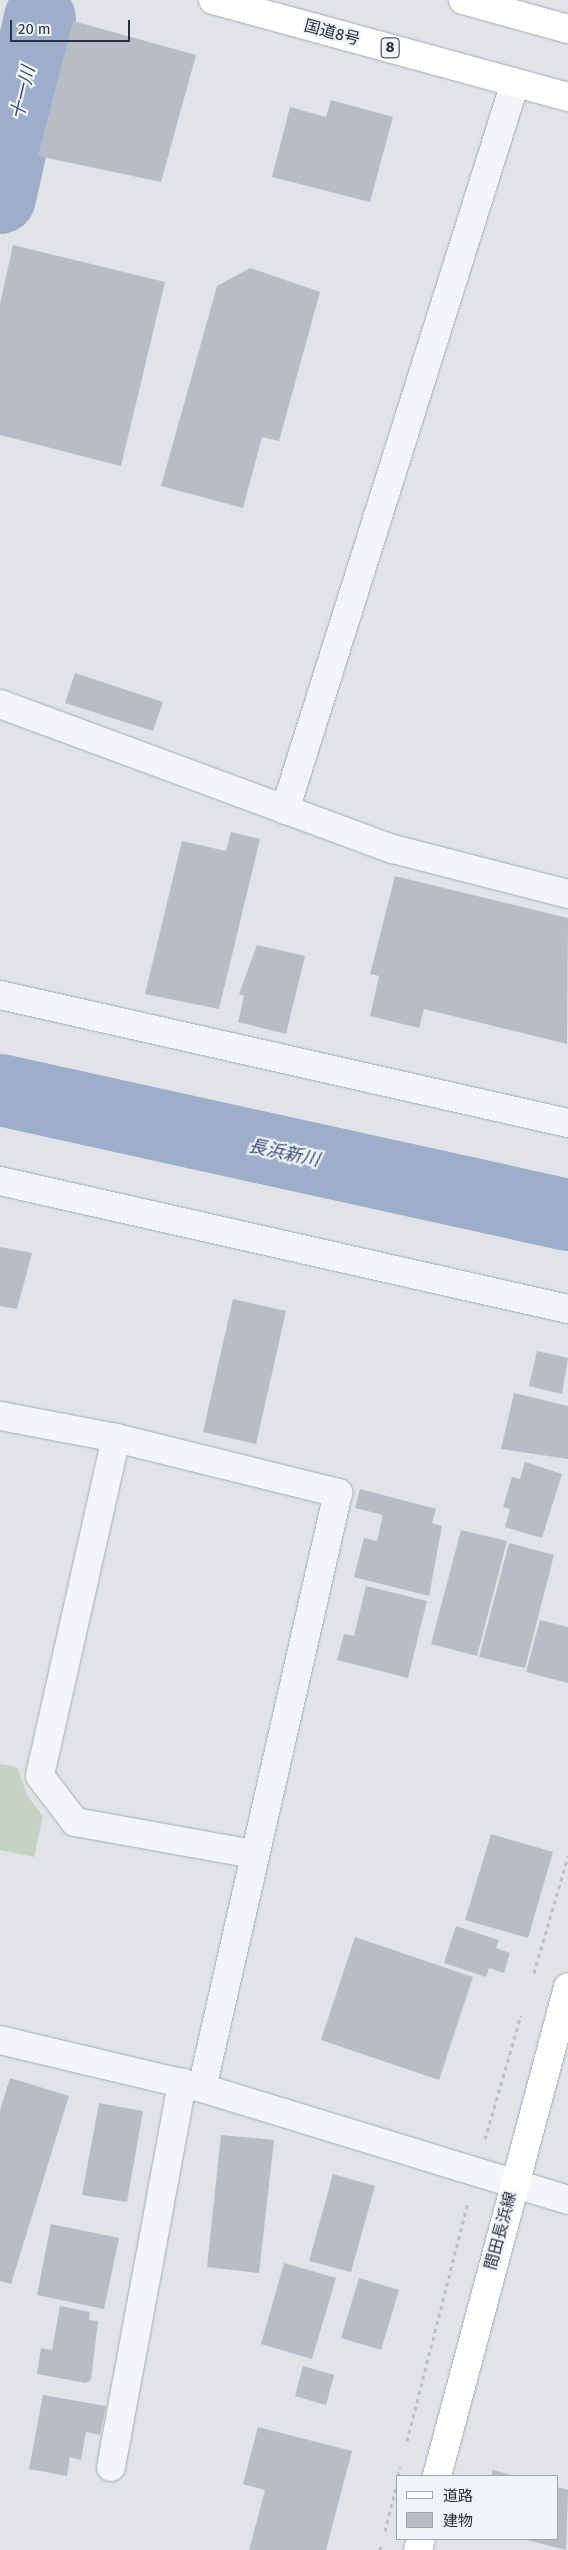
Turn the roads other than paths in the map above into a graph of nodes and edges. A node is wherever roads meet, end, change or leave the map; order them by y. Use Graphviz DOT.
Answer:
graph roads {
  1 [pos="213,0"];
  2 [pos="463,0"];
  3 [pos="568,29"];
  4 [pos="515,83"];
  5 [pos="568,97"];
  6 [pos="0,704"];
  7 [pos="284,810"];
  8 [pos="568,894"];
  9 [pos="0,995"];
  10 [pos="568,1123"];
  11 [pos="0,1181"];
  12 [pos="568,1309"];
  13 [pos="0,1416"];
  14 [pos="116,1438"];
  15 [pos="252,1854"];
  16 [pos="568,1987"];
  17 [pos="0,2040"];
  18 [pos="192,2086"];
  19 [pos="513,2183"];
  20 [pos="568,2200"];
  21 [pos="111,2467"];
  22 [pos="437,2475"];
  1 -- 4 [label="main road, 国道8号 / 8"];
  2 -- 3 [label="main road"];
  4 -- 5 [label="main road, 国道8号 / 8"];
  4 -- 7 [label="street"];
  6 -- 7 [label="street"];
  7 -- 8 [label="street"];
  9 -- 10 [label="street"];
  11 -- 12 [label="street"];
  13 -- 14 [label="street"];
  14 -- 15 [label="street"];
  14 -- 15 [label="street"];
  15 -- 18 [label="street"];
  16 -- 19 [label="main road, 間田長浜線"];
  17 -- 18 [label="street"];
  18 -- 19 [label="street"];
  18 -- 21 [label="street"];
  19 -- 20 [label="street"];
  19 -- 22 [label="main road, 間田長浜線"];
}
